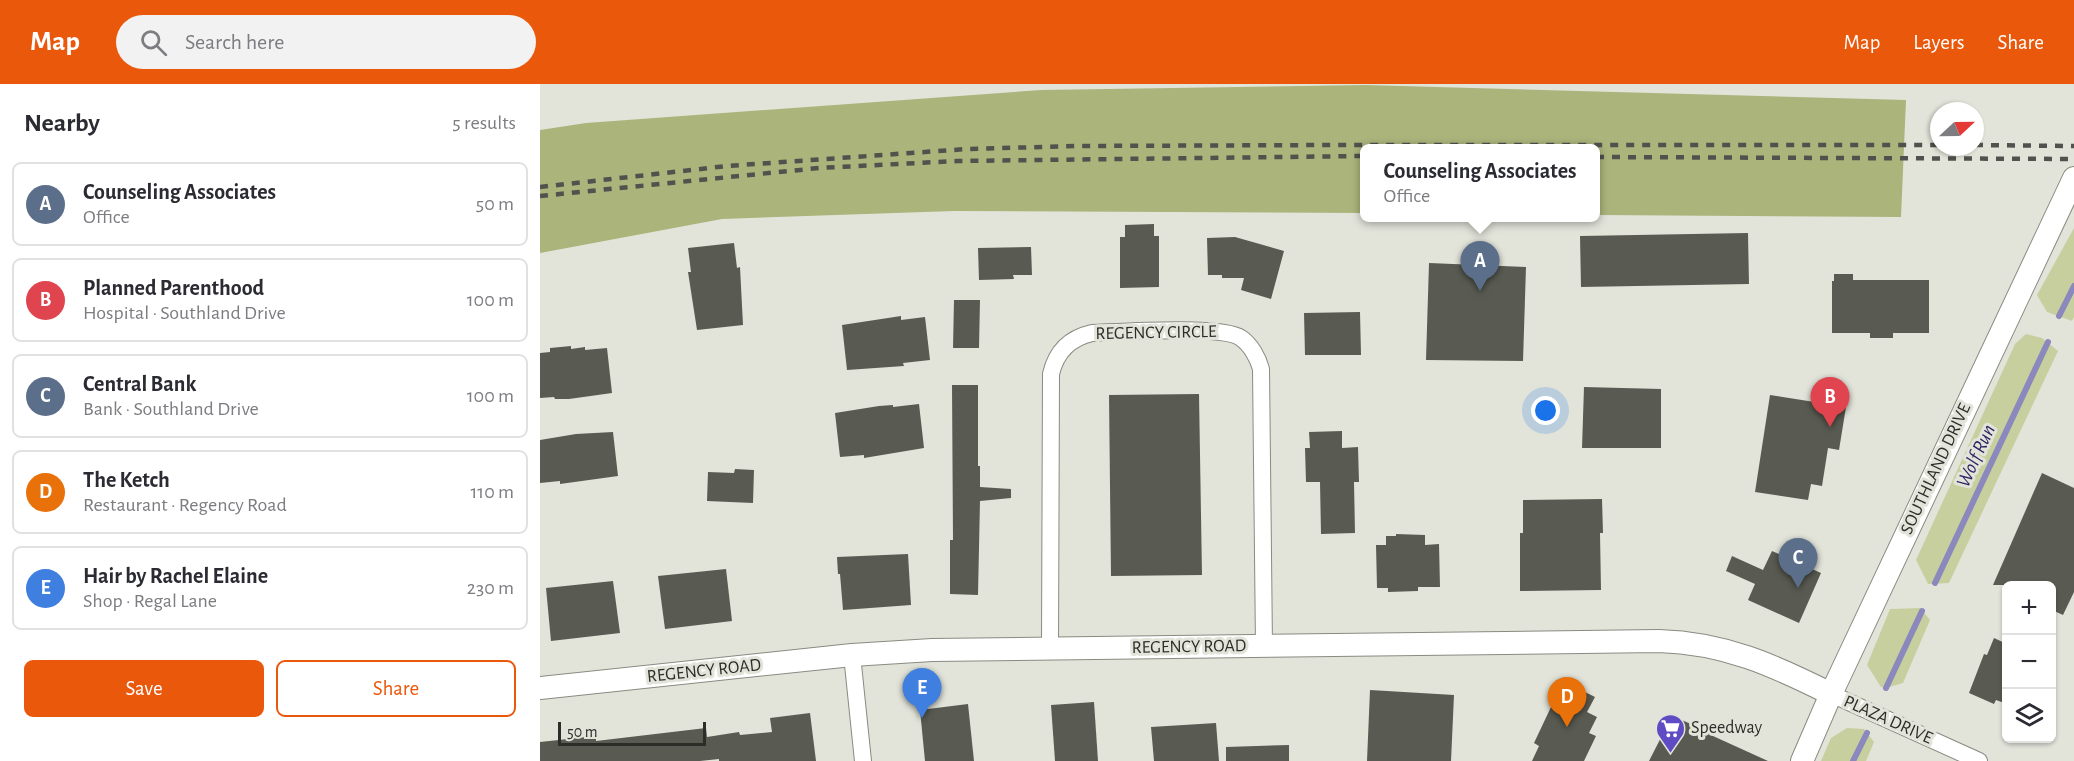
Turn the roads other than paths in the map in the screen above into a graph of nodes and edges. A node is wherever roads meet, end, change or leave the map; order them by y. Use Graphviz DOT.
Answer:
graph roads {
  1 [pos="2074,178"];
  2 [pos="1264,646"];
  3 [pos="1050,648"];
  4 [pos="852,655"];
  5 [pos="540,688"];
  6 [pos="1831,694"];
  7 [pos="863,761"];
  8 [pos="1802,761"];
  9 [pos="1979,761"];
  1 -- 6 [label="street, SOUTHLAND DRIVE"];
  2 -- 3 [label="street, REGENCY ROAD"];
  2 -- 3 [label="street, REGENCY CIRCLE"];
  2 -- 6 [label="street, REGENCY ROAD"];
  3 -- 4 [label="street, REGENCY ROAD"];
  4 -- 5 [label="street, REGENCY ROAD"];
  4 -- 7 [label="street"];
  6 -- 8 [label="street, SOUTHLAND DRIVE"];
  6 -- 9 [label="street, PLAZA DRIVE"];
}
